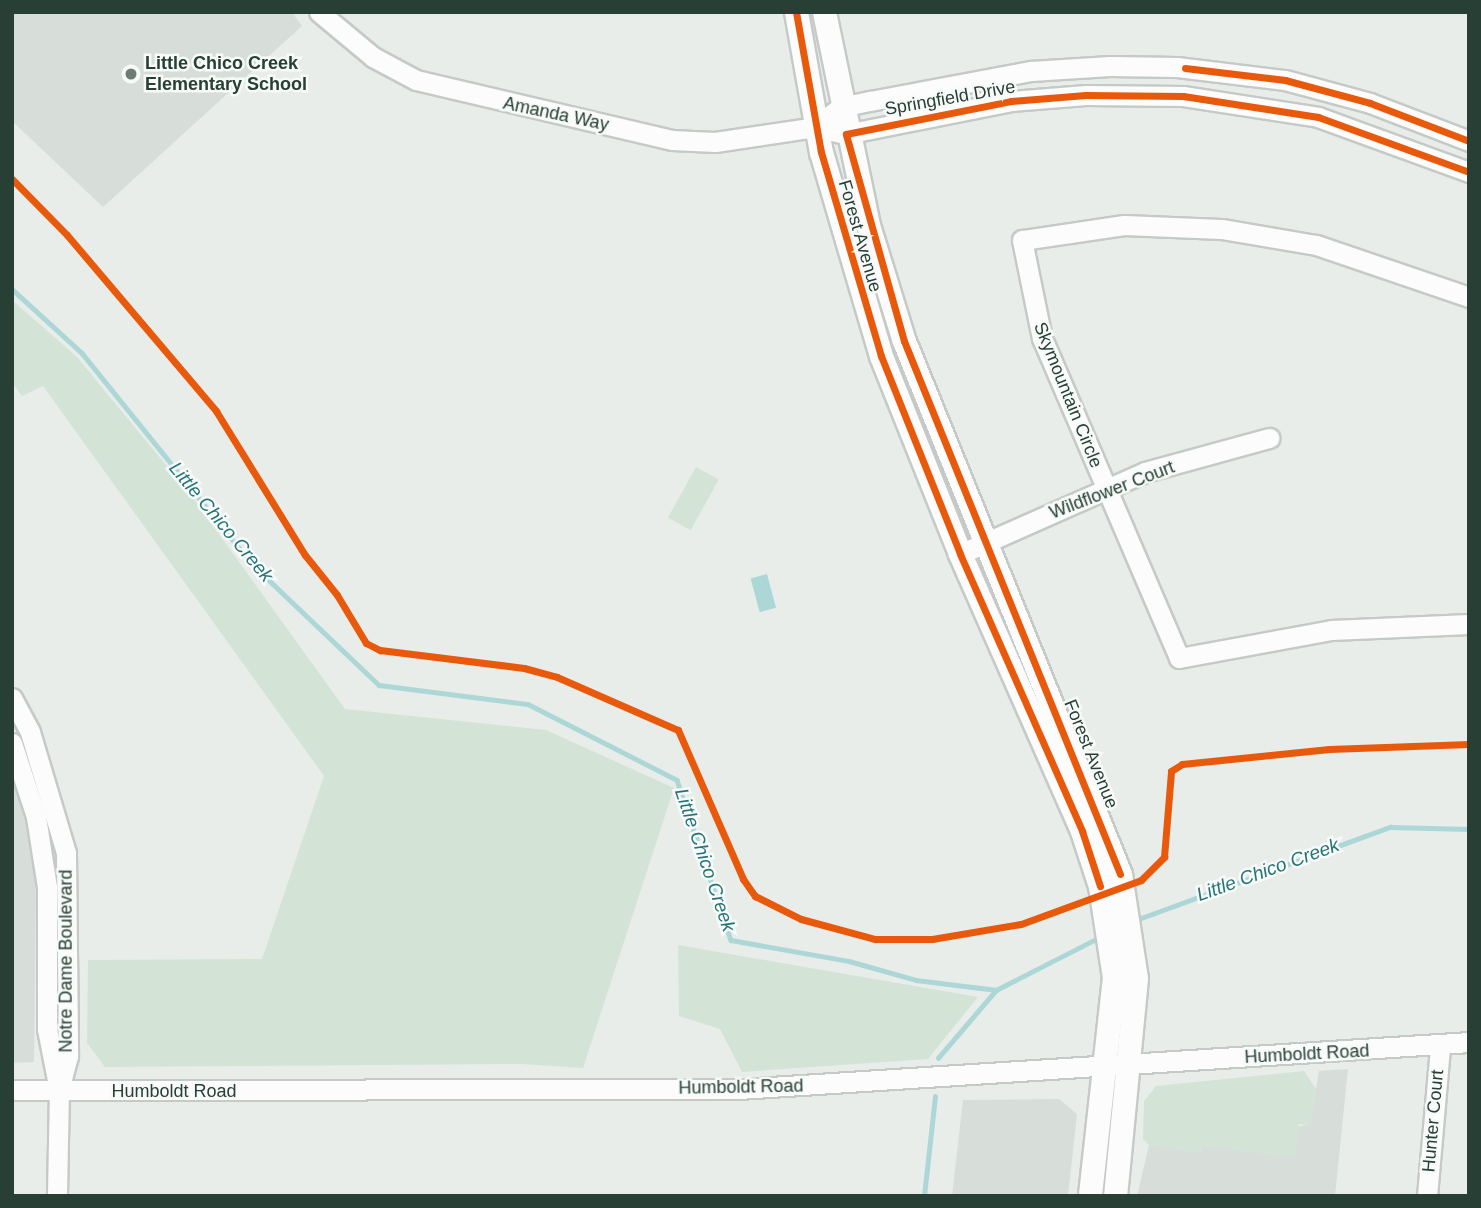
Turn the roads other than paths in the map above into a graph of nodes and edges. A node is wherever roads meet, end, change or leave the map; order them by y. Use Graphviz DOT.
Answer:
graph roads {
  1 [pos="319,12"];
  2 [pos="796,12"];
  3 [pos="824,12"];
  4 [pos="841,107"];
  5 [pos="815,127"];
  6 [pos="846,134"];
  7 [pos="1469,141"];
  8 [pos="1469,172"];
  9 [pos="1469,297"];
  10 [pos="1269,438"];
  11 [pos="1107,489"];
  12 [pos="986,541"];
  13 [pos="960,554"];
  14 [pos="1469,624"];
  15 [pos="12,698"];
  16 [pos="12,743"];
  17 [pos="1110,880"];
  18 [pos="1469,1042"];
  19 [pos="1440,1046"];
  20 [pos="1130,1066"];
  21 [pos="1105,1068"];
  22 [pos="12,1090"];
  23 [pos="59,1090"];
  24 [pos="57,1196"];
  25 [pos="1090,1196"];
  26 [pos="1115,1196"];
  27 [pos="1426,1196"];
  1 -- 5 [label="street, Amanda Way"];
  2 -- 5 [label="street, Forest Avenue"];
  3 -- 4 [label="street, Forest Avenue"];
  4 -- 5 [label="street, Springfield Drive"];
  4 -- 6 [label="street, Forest Avenue"];
  4 -- 7 [label="street, Springfield Drive"];
  5 -- 6 [label="street, Springfield Drive"];
  5 -- 13 [label="street, Forest Avenue"];
  6 -- 8 [label="street, Springfield Drive"];
  6 -- 12 [label="street, Forest Avenue"];
  9 -- 11 [label="street, Skymountain Circle"];
  10 -- 11 [label="street, Wildflower Court"];
  11 -- 12 [label="street, Wildflower Court"];
  11 -- 14 [label="street, Skymountain Circle"];
  12 -- 13 [label="street, Wildflower Court"];
  12 -- 17 [label="street, Forest Avenue"];
  13 -- 17 [label="street, Forest Avenue"];
  15 -- 23 [label="street, Notre Dame Boulevard"];
  16 -- 23 [label="street, Notre Dame Boulevard"];
  17 -- 20 [label="street, Forest Avenue"];
  17 -- 21 [label="street, Forest Avenue"];
  18 -- 19 [label="street, Humboldt Road"];
  19 -- 20 [label="street, Humboldt Road"];
  19 -- 27 [label="street, Hunter Court"];
  20 -- 21 [label="street, Humboldt Road"];
  20 -- 26 [label="street, Forest Avenue"];
  21 -- 23 [label="street, Humboldt Road"];
  21 -- 25 [label="street, Forest Avenue"];
  22 -- 23 [label="street, Humboldt Road"];
  23 -- 24 [label="street"];
}
